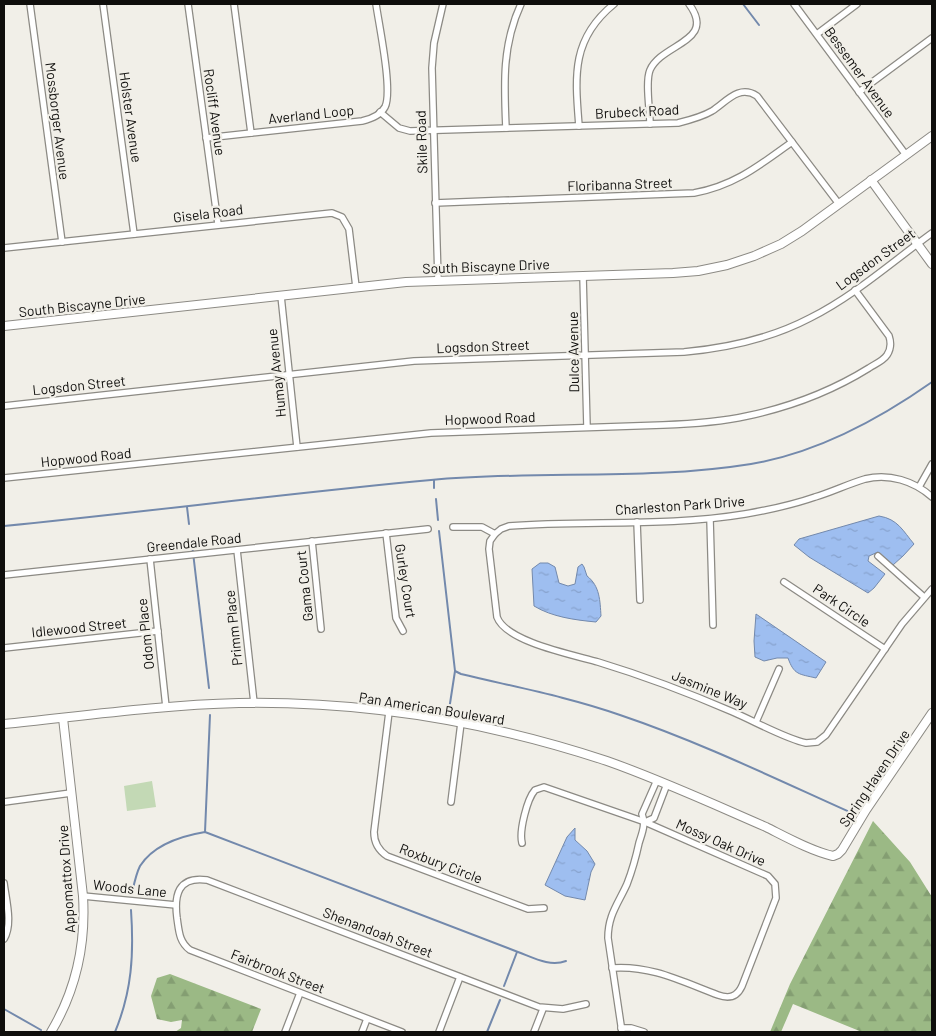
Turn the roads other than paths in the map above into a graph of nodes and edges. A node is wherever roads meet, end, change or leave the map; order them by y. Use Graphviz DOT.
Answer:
graph roads {
  1 [pos="30,4"];
  2 [pos="103,4"];
  3 [pos="188,4"];
  4 [pos="234,4"];
  5 [pos="376,4"];
  6 [pos="443,4"];
  7 [pos="521,4"];
  8 [pos="614,4"];
  9 [pos="689,4"];
  10 [pos="794,4"];
  11 [pos="857,4"];
  12 [pos="817,34"];
  13 [pos="932,38"];
  14 [pos="859,92"];
  15 [pos="380,112"];
  16 [pos="650,124"];
  17 [pos="579,126"];
  18 [pos="506,128"];
  19 [pos="433,131"];
  20 [pos="251,133"];
  21 [pos="932,136"];
  22 [pos="206,138"];
  23 [pos="792,142"];
  24 [pos="906,155"];
  25 [pos="871,180"];
  26 [pos="435,204"];
  27 [pos="839,204"];
  28 [pos="218,224"];
  29 [pos="932,233"];
  30 [pos="134,234"];
  31 [pos="62,242"];
  32 [pos="917,244"];
  33 [pos="4,248"];
  34 [pos="932,264"];
  35 [pos="583,276"];
  36 [pos="438,280"];
  37 [pos="356,288"];
  38 [pos="856,290"];
  39 [pos="281,296"];
  40 [pos="4,326"];
  41 [pos="585,355"];
  42 [pos="289,375"];
  43 [pos="4,406"];
  44 [pos="587,428"];
  45 [pos="297,447"];
  46 [pos="932,464"];
  47 [pos="4,478"];
  48 [pos="919,487"];
  49 [pos="932,497"];
  50 [pos="710,519"];
  51 [pos="637,522"];
  52 [pos="453,527"];
  53 [pos="428,529"];
  54 [pos="386,533"];
  55 [pos="495,534"];
  56 [pos="312,541"];
  57 [pos="237,550"];
  58 [pos="878,556"];
  59 [pos="150,559"];
  60 [pos="4,575"];
  61 [pos="784,582"];
  62 [pos="932,589"];
  63 [pos="924,597"];
  64 [pos="640,600"];
  65 [pos="713,625"];
  66 [pos="321,629"];
  67 [pos="158,631"];
  68 [pos="403,631"];
  69 [pos="4,648"];
  70 [pos="885,649"];
  71 [pos="779,670"];
  72 [pos="254,703"];
  73 [pos="166,707"];
  74 [pos="389,712"];
  75 [pos="932,713"];
  76 [pos="63,718"];
  77 [pos="756,722"];
  78 [pos="461,723"];
  79 [pos="4,724"];
  80 [pos="657,780"];
  81 [pos="668,784"];
  82 [pos="71,793"];
  83 [pos="4,802"];
  84 [pos="451,802"];
  85 [pos="645,822"];
  86 [pos="522,843"];
  87 [pos="835,856"];
  88 [pos="4,883"];
  89 [pos="83,896"];
  90 [pos="176,905"];
  91 [pos="544,908"];
  92 [pos="4,939"];
  93 [pos="612,968"];
  94 [pos="460,977"];
  95 [pos="300,993"];
  96 [pos="586,1004"];
  97 [pos="543,1009"];
  98 [pos="367,1019"];
  99 [pos="622,1030"];
  100 [pos="51,1032"];
  101 [pos="285,1032"];
  102 [pos="362,1032"];
  103 [pos="402,1032"];
  104 [pos="440,1032"];
  105 [pos="534,1032"];
  106 [pos="644,1032"];
  1 -- 31 [label="street, Mossborger Avenue"];
  2 -- 30 [label="street, Holster Avenue"];
  3 -- 22 [label="street, Rocliff Avenue"];
  4 -- 20 [label="street, Averland Loop"];
  5 -- 15 [label="street"];
  6 -- 19 [label="street, Skile Road"];
  7 -- 18 [label="street"];
  8 -- 17 [label="street"];
  9 -- 16 [label="street"];
  10 -- 12 [label="street, Bessemer Avenue"];
  11 -- 12 [label="street"];
  12 -- 14 [label="street, Bessemer Avenue"];
  13 -- 14 [label="street"];
  14 -- 24 [label="street, Bessemer Avenue"];
  15 -- 19 [label="street, Brubeck Road"];
  15 -- 20 [label="street, Averland Loop"];
  16 -- 17 [label="street, Brubeck Road"];
  16 -- 23 [label="street, Brubeck Road"];
  17 -- 18 [label="street, Brubeck Road"];
  18 -- 19 [label="street, Brubeck Road"];
  19 -- 26 [label="street, Skile Road"];
  20 -- 22 [label="street, Averland Loop"];
  21 -- 24 [label="street, South Biscayne Drive"];
  22 -- 28 [label="street, Rocliff Avenue"];
  23 -- 26 [label="street, Floribanna Street"];
  23 -- 27 [label="street, Brubeck Road"];
  24 -- 25 [label="street, South Biscayne Drive"];
  25 -- 27 [label="street, South Biscayne Drive"];
  25 -- 32 [label="street"];
  26 -- 36 [label="street, Skile Road"];
  27 -- 35 [label="street, South Biscayne Drive"];
  28 -- 30 [label="street, Gisela Road"];
  28 -- 37 [label="street, Gisela Road"];
  29 -- 32 [label="street, Logsdon Street"];
  30 -- 31 [label="street, Gisela Road"];
  31 -- 33 [label="street, Gisela Road"];
  32 -- 34 [label="street"];
  32 -- 38 [label="street, Logsdon Street"];
  35 -- 36 [label="street, South Biscayne Drive"];
  35 -- 41 [label="street, Dulce Avenue"];
  36 -- 37 [label="street, South Biscayne Drive"];
  37 -- 39 [label="street, South Biscayne Drive"];
  38 -- 41 [label="street, Logsdon Street"];
  38 -- 44 [label="street, Hopwood Road"];
  39 -- 40 [label="street, South Biscayne Drive"];
  39 -- 42 [label="street, Humay Avenue"];
  41 -- 42 [label="street, Logsdon Street"];
  41 -- 44 [label="street, Dulce Avenue"];
  42 -- 43 [label="street, Logsdon Street"];
  42 -- 45 [label="street, Humay Avenue"];
  44 -- 45 [label="street, Hopwood Road"];
  45 -- 47 [label="street, Hopwood Road"];
  46 -- 48 [label="street"];
  48 -- 49 [label="street, Charleston Park Drive"];
  48 -- 50 [label="street, Charleston Park Drive"];
  50 -- 51 [label="street, Charleston Park Drive"];
  50 -- 65 [label="street"];
  51 -- 55 [label="street, Charleston Park Drive"];
  51 -- 64 [label="street"];
  52 -- 55 [label="street"];
  53 -- 54 [label="street"];
  54 -- 56 [label="street, Greendale Road"];
  54 -- 68 [label="street, Gurley Court"];
  55 -- 77 [label="street, Jasmine Way"];
  56 -- 57 [label="street, Greendale Road"];
  56 -- 66 [label="street, Gama Court"];
  57 -- 59 [label="street, Greendale Road"];
  57 -- 72 [label="street, Primm Place"];
  58 -- 63 [label="street"];
  59 -- 60 [label="street, Greendale Road"];
  59 -- 67 [label="street, Odom Place"];
  61 -- 70 [label="street, Park Circle"];
  62 -- 63 [label="street, Jasmine Way"];
  63 -- 70 [label="street, Jasmine Way"];
  67 -- 69 [label="street, Idlewood Street"];
  67 -- 73 [label="street, Odom Place"];
  70 -- 77 [label="street, Jasmine Way"];
  71 -- 77 [label="street"];
  72 -- 73 [label="street, Pan American Boulevard"];
  72 -- 74 [label="street, Pan American Boulevard"];
  73 -- 76 [label="street, Pan American Boulevard"];
  74 -- 78 [label="street, Pan American Boulevard"];
  74 -- 91 [label="street, Roxbury Circle"];
  75 -- 87 [label="street, Spring Haven Drive"];
  76 -- 79 [label="street, Pan American Boulevard"];
  76 -- 82 [label="street, Appomattox Drive"];
  78 -- 80 [label="street, Pan American Boulevard"];
  78 -- 84 [label="street"];
  80 -- 81 [label="street, Pan American Boulevard"];
  80 -- 85 [label="street"];
  81 -- 85 [label="street"];
  81 -- 87 [label="street, Pan American Boulevard"];
  82 -- 83 [label="street"];
  82 -- 89 [label="street, Appomattox Drive"];
  85 -- 86 [label="street"];
  85 -- 93 [label="street"];
  85 -- 93 [label="street, Mossy Oak Drive"];
  88 -- 92 [label="street"];
  89 -- 90 [label="street, Woods Lane"];
  89 -- 100 [label="street, Appomattox Drive"];
  90 -- 94 [label="street, Shenandoah Street"];
  90 -- 95 [label="street, Fairbrook Street"];
  93 -- 99 [label="street"];
  94 -- 97 [label="street, Shenandoah Street"];
  94 -- 104 [label="street"];
  95 -- 98 [label="street, Fairbrook Street"];
  95 -- 101 [label="street"];
  96 -- 97 [label="street, Shenandoah Street"];
  97 -- 105 [label="street"];
  98 -- 102 [label="street"];
  98 -- 103 [label="street, Fairbrook Street"];
  99 -- 106 [label="street"];
}
